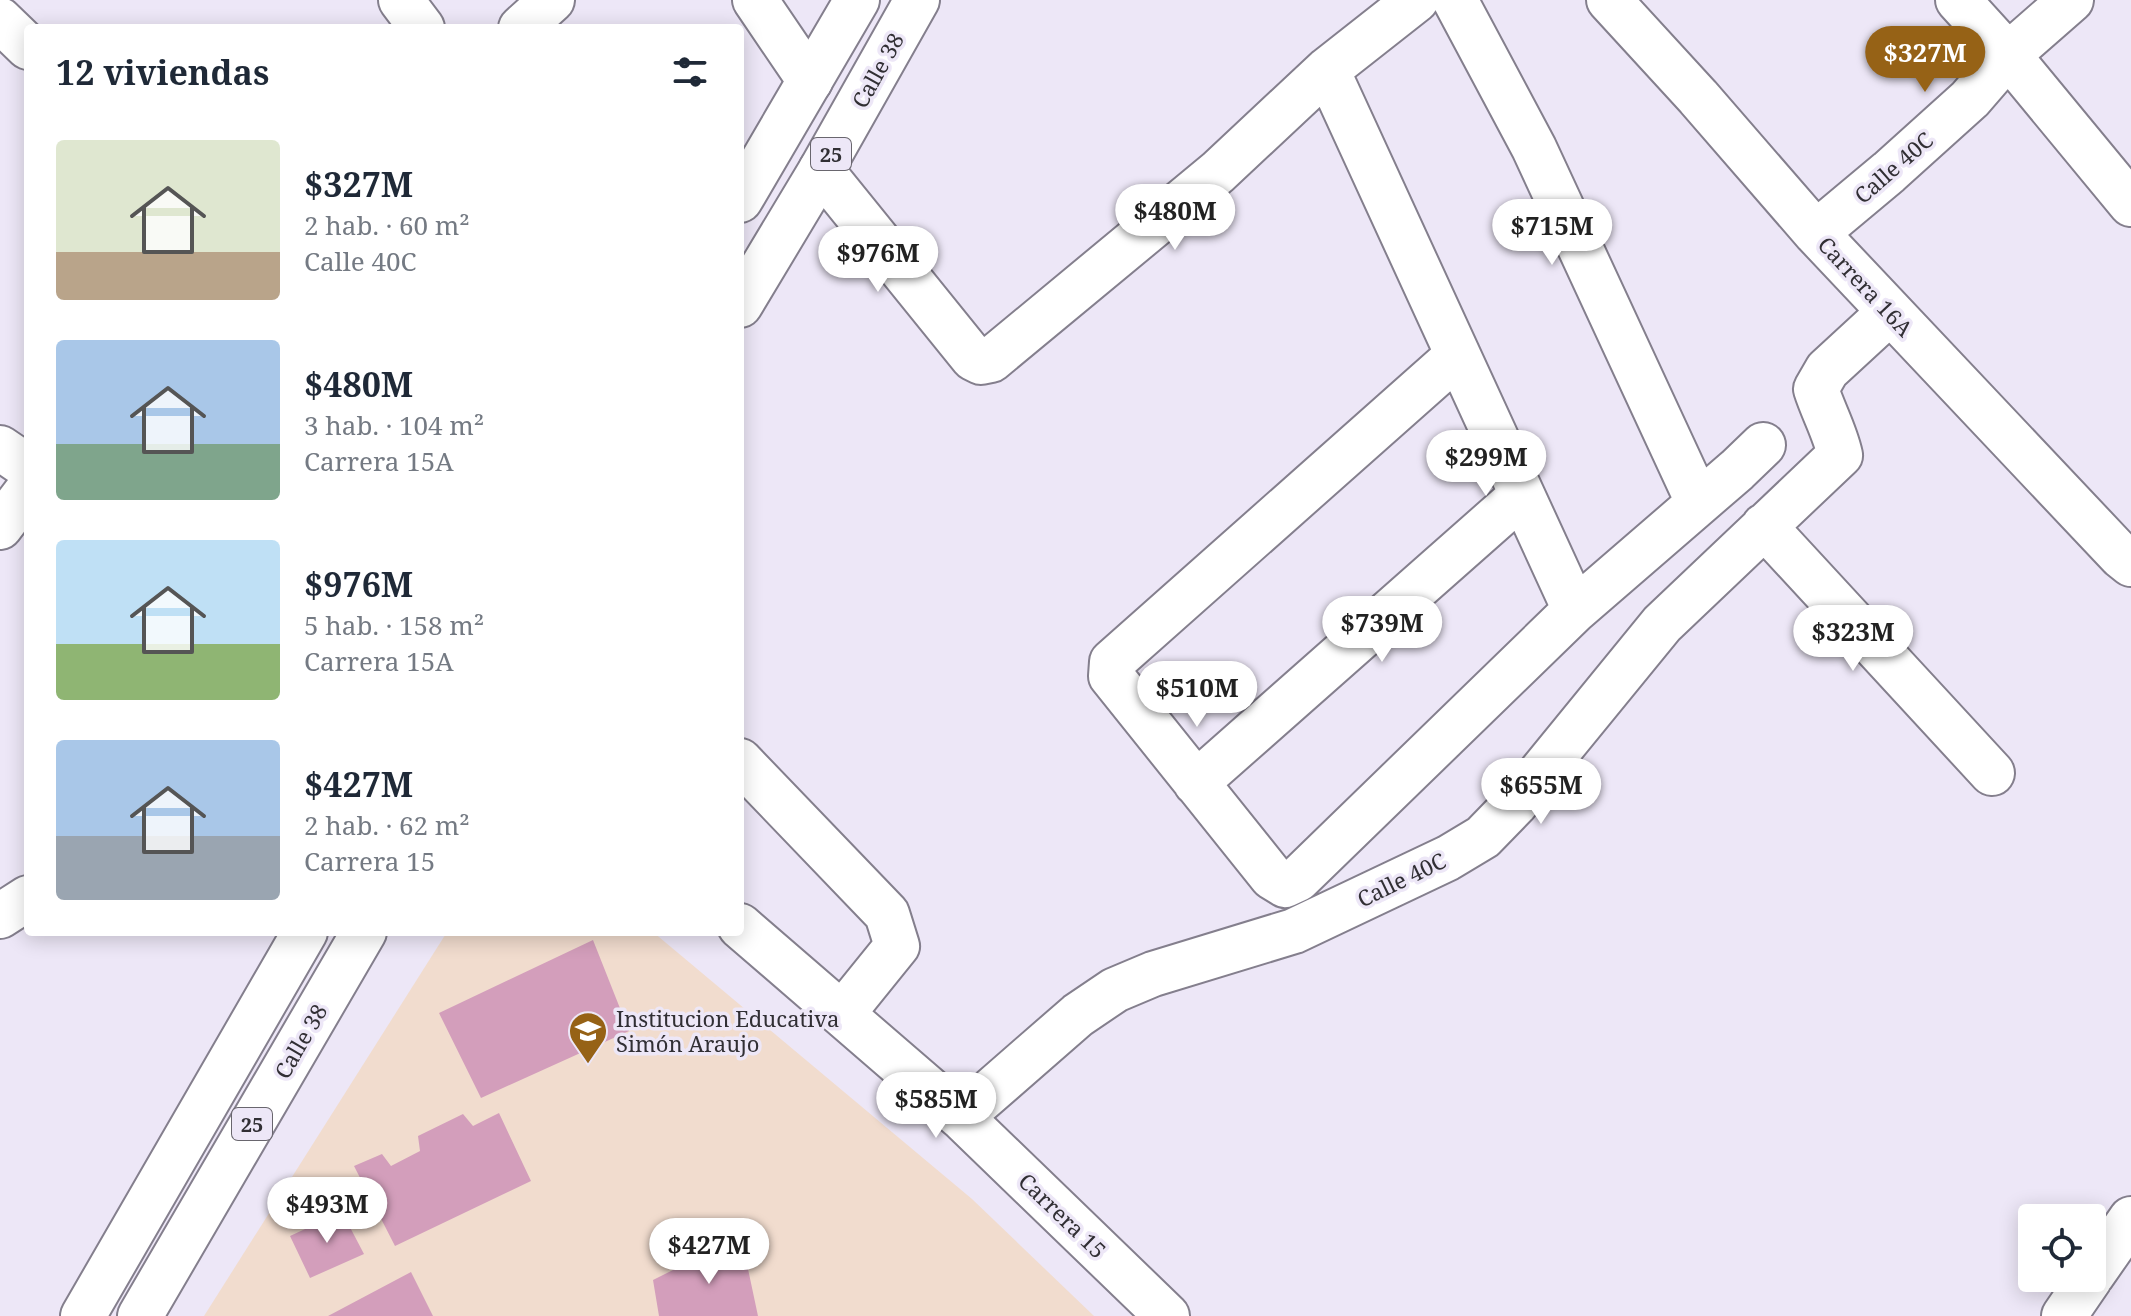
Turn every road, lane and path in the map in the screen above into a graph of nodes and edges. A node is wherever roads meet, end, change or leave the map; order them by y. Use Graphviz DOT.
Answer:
graph roads {
  1 [pos="401,0"];
  2 [pos="552,0"];
  3 [pos="755,0"];
  4 [pos="857,0"];
  5 [pos="917,0"];
  6 [pos="1416,0"];
  7 [pos="1455,0"];
  8 [pos="1609,0"];
  9 [pos="1958,0"];
  10 [pos="2071,0"];
  11 [pos="0,20"];
  12 [pos="419,24"];
  13 [pos="525,24"];
  14 [pos="24,43"];
  15 [pos="2008,55"];
  16 [pos="1327,70"];
  17 [pos="810,81"];
  18 [pos="821,170"];
  19 [pos="2125,184"];
  20 [pos="744,193"];
  21 [pos="1816,233"];
  22 [pos="744,298"];
  23 [pos="1890,312"];
  24 [pos="1458,355"];
  25 [pos="1763,445"];
  26 [pos="0,448"];
  27 [pos="24,464"];
  28 [pos="24,495"];
  29 [pos="1522,495"];
  30 [pos="1698,502"];
  31 [pos="1764,526"];
  32 [pos="0,527"];
  33 [pos="2131,564"];
  34 [pos="1575,610"];
  35 [pos="744,765"];
  36 [pos="1992,773"];
  37 [pos="1196,783"];
  38 [pos="24,901"];
  39 [pos="0,916"];
  40 [pos="744,929"];
  41 [pos="303,936"];
  42 [pos="362,936"];
  43 [pos="842,1014"];
  44 [pos="961,1117"];
  45 [pos="2131,1219"];
  46 [pos="2106,1255"];
  47 [pos="2080,1292"];
  48 [pos="83,1316"];
  49 [pos="140,1316"];
  50 [pos="1167,1316"];
  51 [pos="2064,1316"];
  1 -- 12 [label="main road"];
  2 -- 13 [label="main road"];
  3 -- 17 [label="main road"];
  4 -- 17 [label="main road, 25"];
  5 -- 18 [label="main road, Calle 38 / 25"];
  6 -- 16 [label="main road"];
  7 -- 30 [label="main road"];
  8 -- 21 [label="main road, Carrera 16A"];
  9 -- 15 [label="main road"];
  10 -- 15 [label="main road, Calle 40C"];
  11 -- 14 [label="main road"];
  15 -- 19 [label="main road"];
  15 -- 21 [label="main road, Calle 40C"];
  16 -- 18 [label="main road"];
  16 -- 24 [label="main road"];
  17 -- 20 [label="main road, 25"];
  18 -- 22 [label="main road, Calle 38 / 25"];
  21 -- 23 [label="main road, Carrera 16A"];
  23 -- 31 [label="main road, Calle 40C"];
  23 -- 33 [label="main road, Carrera 16A"];
  24 -- 29 [label="main road"];
  24 -- 37 [label="main road"];
  25 -- 30 [label="main road"];
  26 -- 27 [label="main road"];
  28 -- 32 [label="main road"];
  29 -- 34 [label="main road"];
  29 -- 37 [label="main road"];
  30 -- 34 [label="main road"];
  31 -- 36 [label="main road"];
  31 -- 44 [label="main road, Calle 40C"];
  34 -- 37 [label="main road"];
  35 -- 43 [label="main road"];
  38 -- 39 [label="main road"];
  40 -- 43 [label="main road, Carrera 15"];
  41 -- 48 [label="main road, 25"];
  42 -- 49 [label="main road, Calle 38 / 25"];
  43 -- 44 [label="main road, Carrera 15"];
  44 -- 50 [label="main road, Carrera 15"];
  45 -- 46 [label="main road"];
  47 -- 51 [label="main road"];
}
